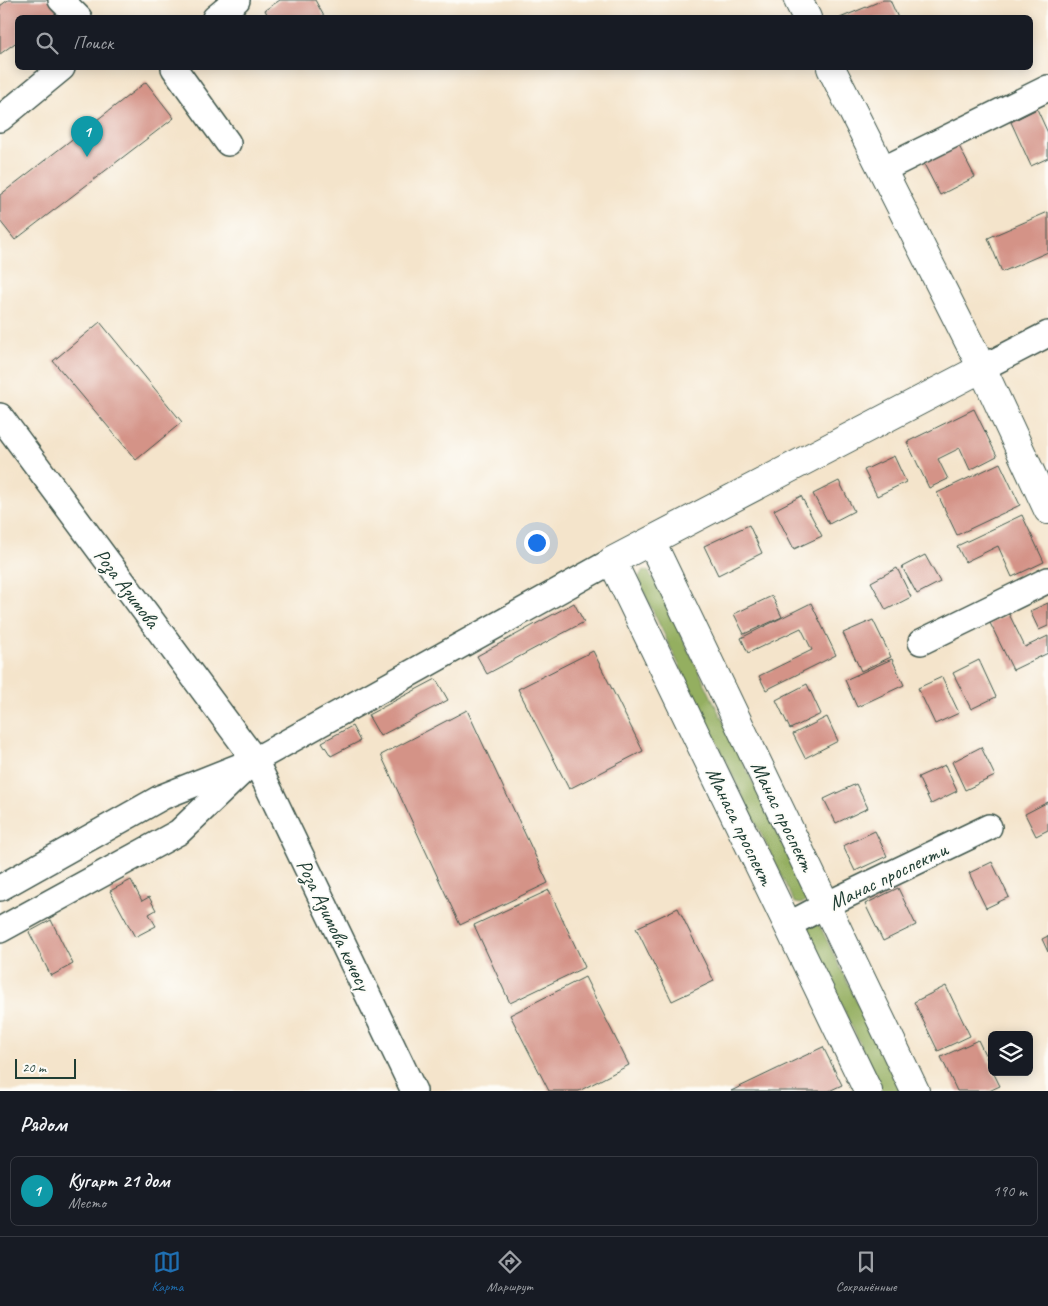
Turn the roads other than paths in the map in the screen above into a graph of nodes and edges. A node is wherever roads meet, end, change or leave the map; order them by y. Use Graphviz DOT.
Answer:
graph roads {
  1 [pos="61,0"];
  2 [pos="237,0"];
  3 [pos="76,15"];
  4 [pos="219,15"];
  5 [pos="60,70"];
  6 [pos="175,70"];
  7 [pos="832,70"];
  8 [pos="1048,88"];
  9 [pos="0,119"];
  10 [pos="228,143"];
  11 [pos="882,170"];
  12 [pos="1048,334"];
  13 [pos="982,368"];
  14 [pos="0,416"];
  15 [pos="1048,510"];
  16 [pos="651,541"];
  17 [pos="612,561"];
  18 [pos="1048,580"];
  19 [pos="921,642"];
  20 [pos="255,760"];
  21 [pos="989,827"];
  22 [pos="0,888"];
  23 [pos="826,905"];
  24 [pos="788,925"];
  25 [pos="0,930"];
  26 [pos="414,1091"];
  27 [pos="868,1091"];
  28 [pos="915,1091"];
  1 -- 3 [label="street"];
  2 -- 4 [label="street"];
  5 -- 9 [label="street"];
  6 -- 10 [label="street"];
  7 -- 11 [label="main road"];
  8 -- 11 [label="street"];
  11 -- 13 [label="main road"];
  12 -- 13 [label="street"];
  13 -- 15 [label="main road"];
  13 -- 16 [label="main road"];
  14 -- 20 [label="street, Роза Азимова"];
  16 -- 17 [label="main road"];
  16 -- 23 [label="main road, Манас проспект"];
  17 -- 20 [label="street"];
  17 -- 24 [label="main road, Манаса проспект"];
  18 -- 19 [label="street"];
  20 -- 22 [label="street"];
  20 -- 25 [label="street"];
  20 -- 26 [label="street, Роза Азимова көчөсү"];
  21 -- 23 [label="street, Манас проспекти"];
  23 -- 24 [label="street, Манас проспекти"];
  23 -- 28 [label="main road, Манас проспект"];
  24 -- 27 [label="main road, Манаса проспект"];
}
